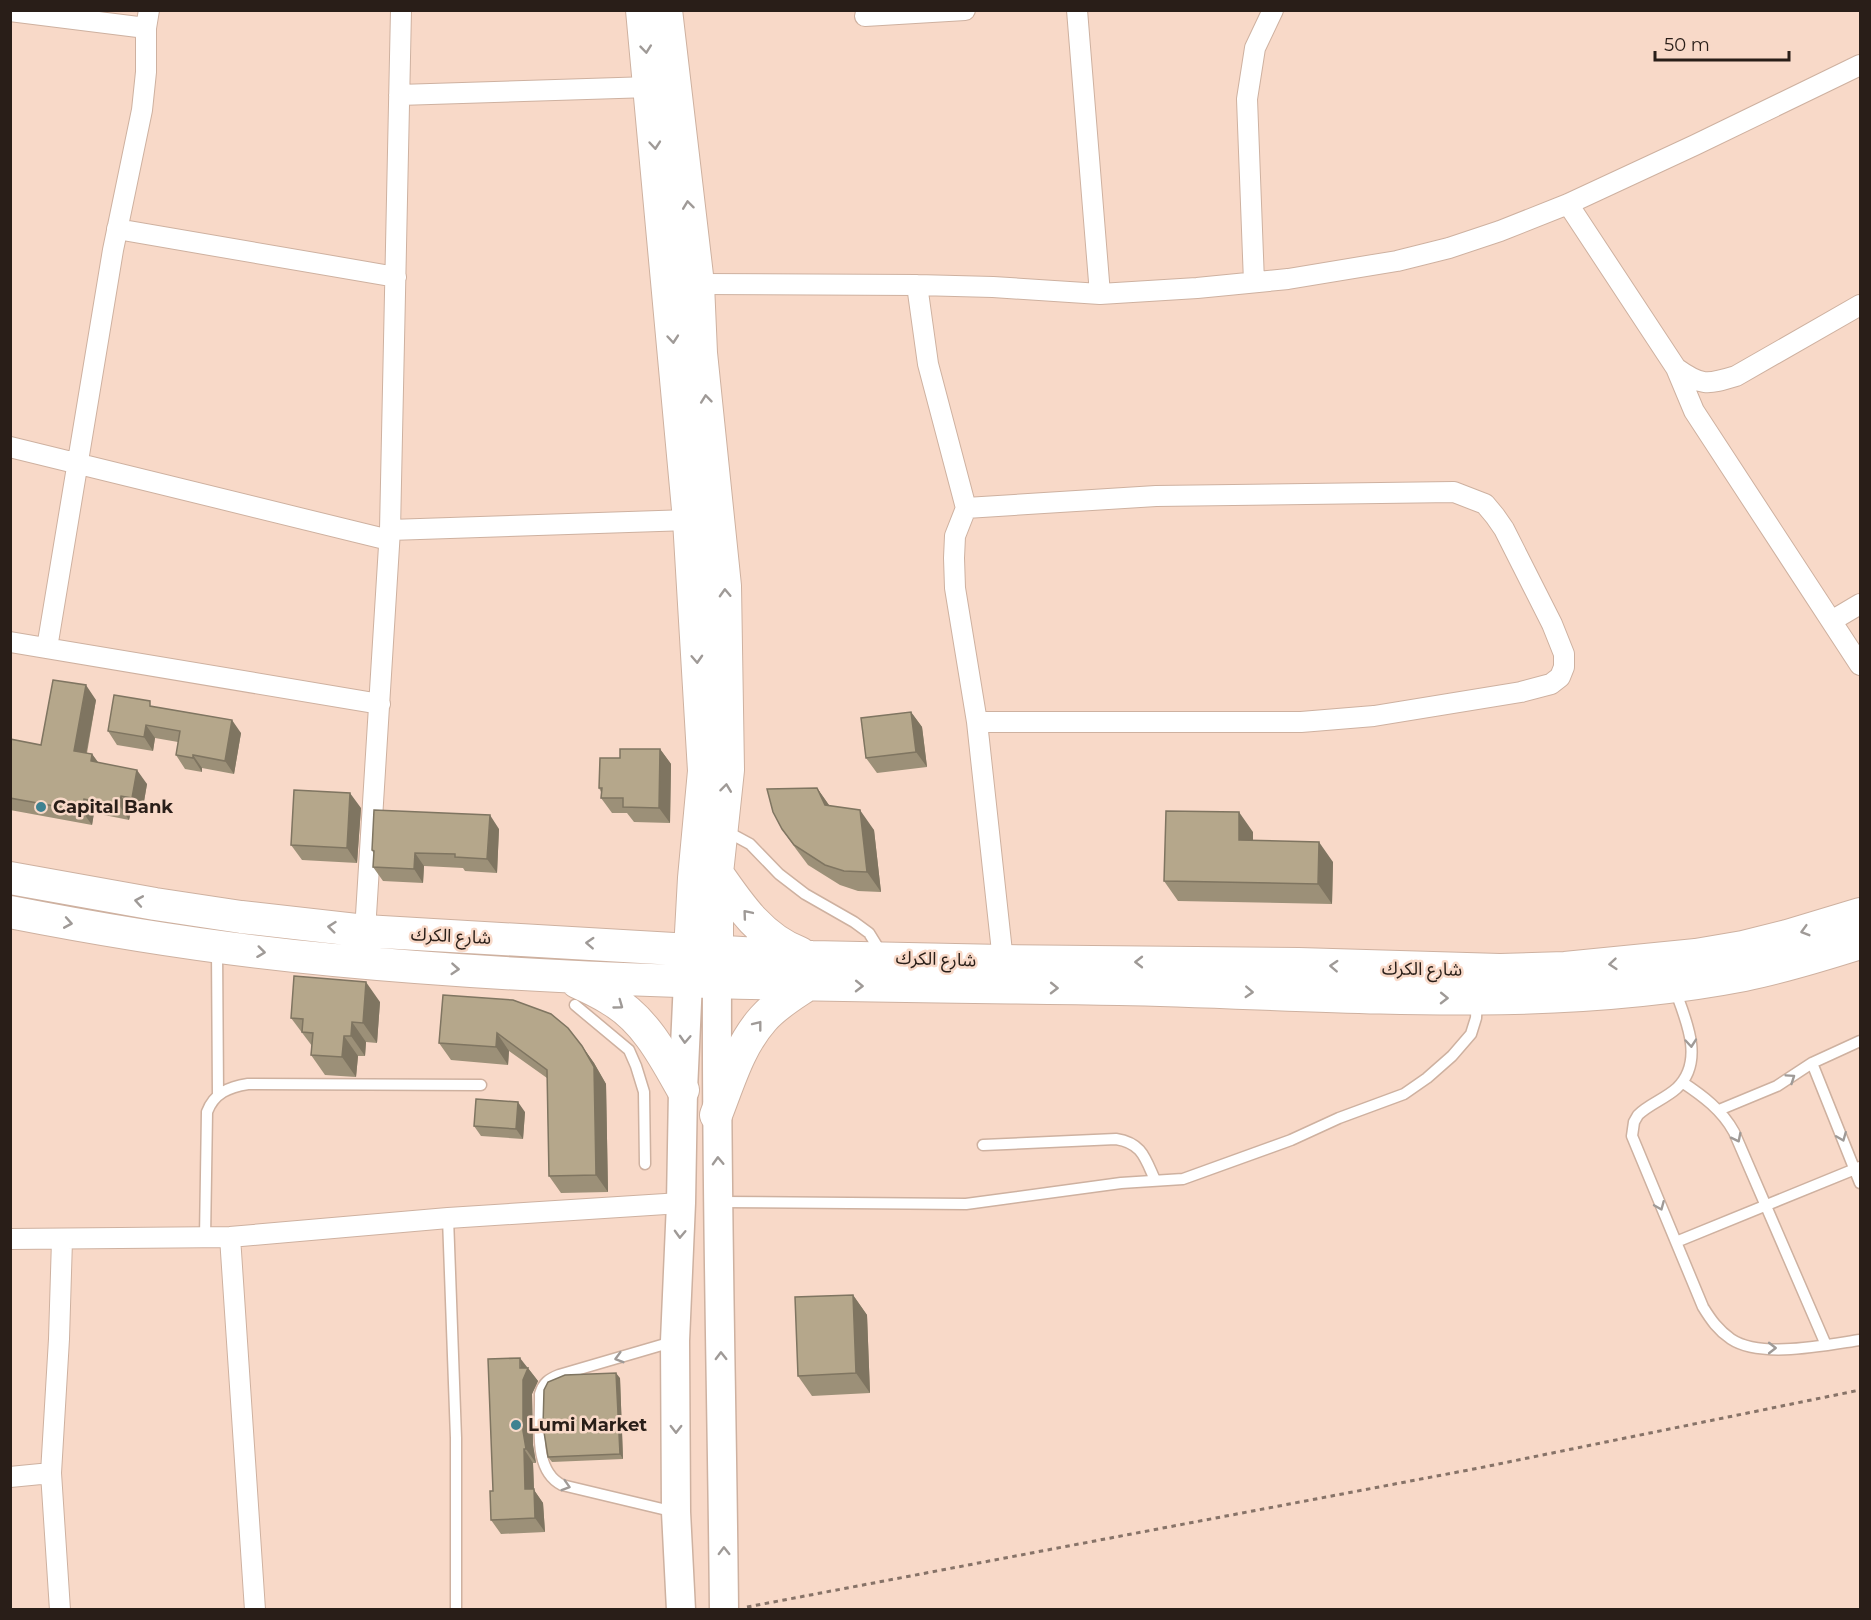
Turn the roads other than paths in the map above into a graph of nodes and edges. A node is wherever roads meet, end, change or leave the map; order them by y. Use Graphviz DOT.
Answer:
graph roads {
  1 [pos="401,10"];
  2 [pos="642,10"];
  3 [pos="666,10"];
  4 [pos="965,10"];
  5 [pos="1077,10"];
  6 [pos="1273,10"];
  7 [pos="10,11"];
  8 [pos="865,16"];
  9 [pos="148,19"];
  10 [pos="1860,64"];
  11 [pos="650,87"];
  12 [pos="399,95"];
  13 [pos="1568,204"];
  14 [pos="117,229"];
  15 [pos="396,277"];
  16 [pos="1254,282"];
  17 [pos="698,284"];
  18 [pos="916,285"];
  19 [pos="1100,294"];
  20 [pos="1860,305"];
  21 [pos="1676,368"];
  22 [pos="10,447"];
  23 [pos="79,464"];
  24 [pos="966,508"];
  25 [pos="689,520"];
  26 [pos="390,535"];
  27 [pos="1860,604"];
  28 [pos="1833,620"];
  29 [pos="10,642"];
  30 [pos="47,648"];
  31 [pos="1860,664"];
  32 [pos="380,704"];
  33 [pos="977,722"];
  34 [pos="721,829"];
  35 [pos="705,875"];
  36 [pos="10,878"];
  37 [pos="10,912"];
  38 [pos="1860,914"];
  39 [pos="365,931"];
  40 [pos="1860,943"];
  41 [pos="634,946"];
  42 [pos="217,947"];
  43 [pos="703,950"];
  44 [pos="884,957"];
  45 [pos="1003,961"];
  46 [pos="810,971"];
  47 [pos="702,982"];
  48 [pos="1373,983"];
  49 [pos="1674,987"];
  50 [pos="571,991"];
  51 [pos="1477,998"];
  52 [pos="638,1041"];
  53 [pos="1860,1041"];
  54 [pos="1812,1063"];
  55 [pos="1682,1082"];
  56 [pos="481,1085"];
  57 [pos="683,1090"];
  58 [pos="218,1095"];
  59 [pos="1719,1110"];
  60 [pos="716,1115"];
  61 [pos="983,1145"];
  62 [pos="645,1164"];
  63 [pos="1858,1168"];
  64 [pos="1155,1180"];
  65 [pos="1860,1183"];
  66 [pos="719,1202"];
  67 [pos="681,1203"];
  68 [pos="1766,1205"];
  69 [pos="447,1218"];
  70 [pos="230,1237"];
  71 [pos="205,1238"];
  72 [pos="10,1239"];
  73 [pos="62,1240"];
  74 [pos="1676,1242"];
  75 [pos="1860,1340"];
  76 [pos="675,1341"];
  77 [pos="1826,1345"];
  78 [pos="51,1473"];
  79 [pos="10,1477"];
  80 [pos="676,1512"];
  81 [pos="735,1608"];
  82 [pos="60,1610"];
  83 [pos="255,1610"];
  84 [pos="456,1610"];
  85 [pos="681,1610"];
  1 -- 12 [label="street"];
  2 -- 11 [label="main road, one-way"];
  17 -- 3 [label="main road, one-way"];
  4 -- 8 [label="street"];
  5 -- 19 [label="street"];
  6 -- 16 [label="street"];
  7 -- 9 [label="street"];
  9 -- 14 [label="street"];
  10 -- 13 [label="street"];
  11 -- 12 [label="street"];
  11 -- 25 [label="main road, one-way"];
  12 -- 15 [label="street"];
  13 -- 16 [label="street"];
  13 -- 21 [label="street"];
  14 -- 15 [label="street"];
  14 -- 23 [label="street"];
  15 -- 26 [label="street"];
  16 -- 19 [label="street"];
  17 -- 18 [label="street"];
  34 -- 17 [label="main road, one-way"];
  18 -- 19 [label="street"];
  18 -- 24 [label="street"];
  20 -- 21 [label="street"];
  21 -- 28 [label="street"];
  22 -- 23 [label="street"];
  23 -- 26 [label="street"];
  23 -- 30 [label="street"];
  24 -- 33 [label="street"];
  24 -- 33 [label="street"];
  25 -- 26 [label="street"];
  25 -- 35 [label="main road, one-way"];
  26 -- 32 [label="street"];
  27 -- 28 [label="street"];
  28 -- 31 [label="street"];
  29 -- 30 [label="street"];
  30 -- 32 [label="street"];
  32 -- 39 [label="street"];
  33 -- 45 [label="street"];
  34 -- 35 [label="main road"];
  34 -- 44 [label="lane"];
  35 -- 41 [label="main road"];
  35 -- 43 [label="main road"];
  46 -- 35 [label="main road, one-way"];
  39 -- 36 [label="main road, شارع الكرك, one-way"];
  37 -- 42 [label="main road, شارع الكرك, one-way"];
  38 -- 48 [label="main road, شارع الكرك, one-way"];
  41 -- 39 [label="main road, شارع الكرك, one-way"];
  40 -- 49 [label="main road, شارع الكرك"];
  41 -- 43 [label="main road, شارع الكرك"];
  42 -- 50 [label="main road, شارع الكرك, one-way"];
  42 -- 58 [label="lane"];
  43 -- 46 [label="main road, شارع الكرك"];
  43 -- 47 [label="main road"];
  44 -- 45 [label="main road, شارع الكرك"];
  44 -- 46 [label="main road, شارع الكرك"];
  48 -- 45 [label="main road, شارع الكرك, one-way"];
  46 -- 47 [label="main road, شارع الكرك"];
  46 -- 48 [label="main road, شارع الكرك, one-way"];
  60 -- 46 [label="main road, one-way"];
  47 -- 50 [label="main road, شارع الكرك"];
  47 -- 57 [label="main road, one-way"];
  47 -- 60 [label="main road"];
  48 -- 51 [label="main road, شارع الكرك, one-way"];
  49 -- 51 [label="main road, شارع الكرك"];
  49 -- 55 [label="lane, one-way"];
  50 -- 52 [label="main road"];
  51 -- 64 [label="lane"];
  52 -- 57 [label="main road"];
  52 -- 62 [label="lane"];
  53 -- 54 [label="lane"];
  59 -- 54 [label="lane, one-way"];
  54 -- 63 [label="lane, one-way"];
  55 -- 59 [label="lane"];
  55 -- 74 [label="lane, one-way"];
  56 -- 58 [label="lane"];
  57 -- 67 [label="main road"];
  58 -- 71 [label="lane"];
  59 -- 68 [label="lane, one-way"];
  66 -- 60 [label="main road, one-way"];
  61 -- 64 [label="lane"];
  63 -- 65 [label="lane"];
  63 -- 68 [label="lane"];
  64 -- 66 [label="lane"];
  81 -- 66 [label="main road, one-way"];
  67 -- 69 [label="street"];
  67 -- 76 [label="main road, one-way"];
  68 -- 74 [label="lane"];
  68 -- 77 [label="lane"];
  69 -- 70 [label="street"];
  69 -- 84 [label="lane"];
  70 -- 71 [label="street"];
  70 -- 83 [label="street"];
  71 -- 73 [label="street"];
  72 -- 73 [label="street"];
  73 -- 78 [label="street"];
  74 -- 77 [label="lane, one-way"];
  75 -- 77 [label="lane"];
  76 -- 80 [label="main road, one-way"];
  76 -- 80 [label="lane, one-way"];
  78 -- 79 [label="street"];
  78 -- 82 [label="street"];
  80 -- 85 [label="main road"];
}
